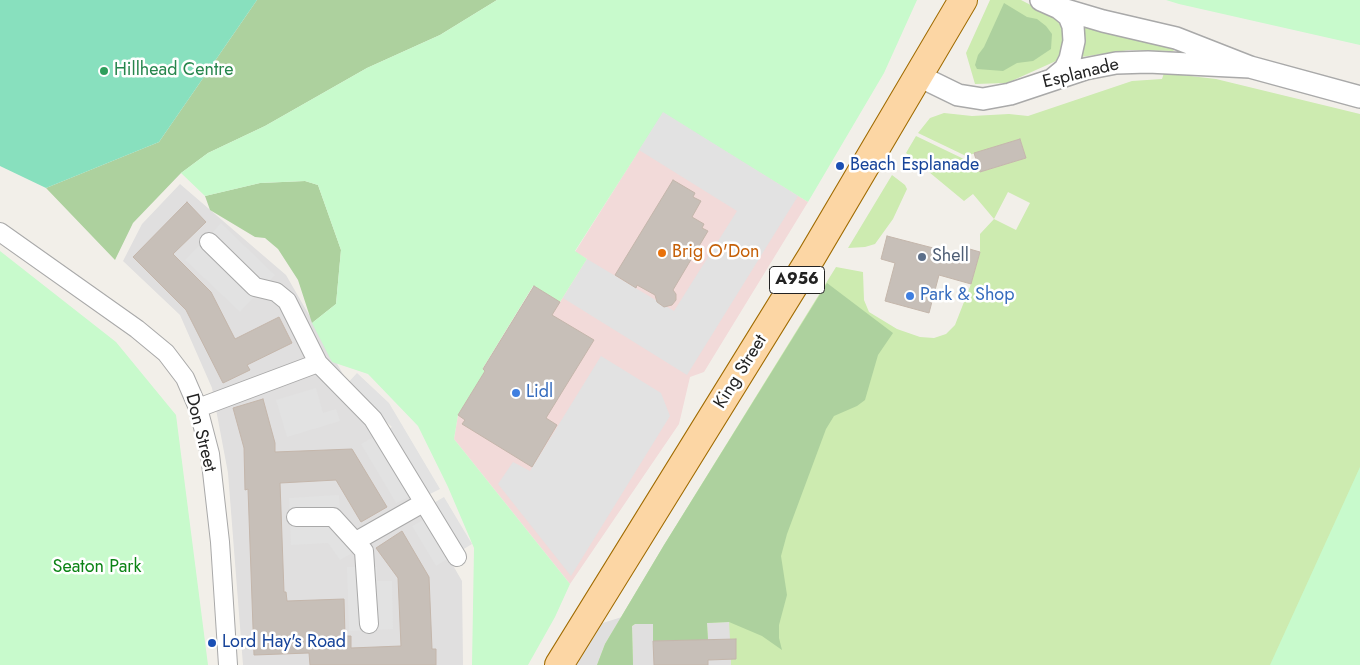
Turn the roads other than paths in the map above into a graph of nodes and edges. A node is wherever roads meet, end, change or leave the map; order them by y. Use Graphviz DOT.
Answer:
graph roads {
  1 [pos="944,0"];
  2 [pos="963,0"];
  3 [pos="1050,4"];
  4 [pos="1250,67"];
  5 [pos="919,76"];
  6 [pos="1053,79"];
  7 [pos="1360,97"];
  8 [pos="0,232"];
  9 [pos="209,242"];
  10 [pos="318,363"];
  11 [pos="198,408"];
  12 [pos="423,503"];
  13 [pos="296,518"];
  14 [pos="356,541"];
  15 [pos="457,557"];
  16 [pos="368,624"];
  17 [pos="228,665"];
  18 [pos="559,665"];
  1 -- 5 [label="main road, King Street / A956"];
  2 -- 5 [label="main road, King Street / A956"];
  3 -- 4 [label="street, Esplanade"];
  3 -- 6 [label="street"];
  4 -- 6 [label="street, Esplanade"];
  4 -- 7 [label="street, Esplanade"];
  5 -- 6 [label="street, Esplanade"];
  5 -- 18 [label="main road, King Street / A956"];
  8 -- 11 [label="street, Don Street"];
  9 -- 10 [label="street"];
  10 -- 11 [label="street"];
  10 -- 12 [label="street"];
  11 -- 17 [label="street, Don Street"];
  12 -- 14 [label="street"];
  12 -- 15 [label="street"];
  13 -- 14 [label="street"];
  14 -- 16 [label="street"];
}
